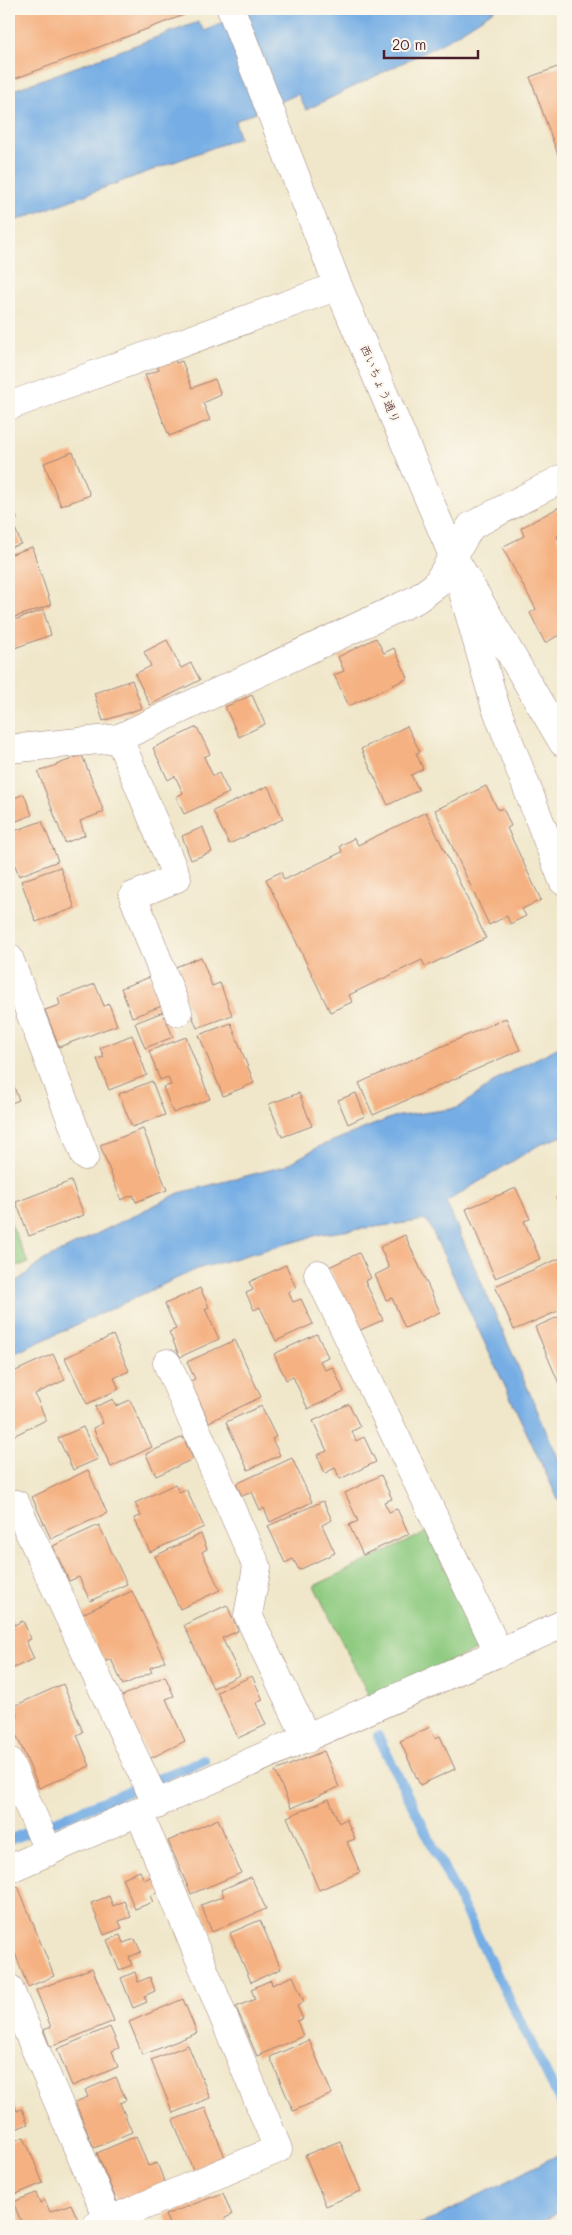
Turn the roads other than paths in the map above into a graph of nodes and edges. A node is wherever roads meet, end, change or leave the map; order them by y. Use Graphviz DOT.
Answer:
graph roads {
  1 [pos="231,9"];
  2 [pos="338,286"];
  3 [pos="9,406"];
  4 [pos="563,478"];
  5 [pos="453,556"];
  6 [pos="119,738"];
  7 [pos="563,743"];
  8 [pos="9,749"];
  9 [pos="563,881"];
  10 [pos="9,958"];
  11 [pos="178,1012"];
  12 [pos="86,1156"];
  13 [pos="318,1274"];
  14 [pos="167,1363"];
  15 [pos="16,1504"];
  16 [pos="563,1624"];
  17 [pos="499,1653"];
  18 [pos="307,1739"];
  19 [pos="9,1762"];
  20 [pos="147,1796"];
  21 [pos="42,1836"];
  22 [pos="9,1869"];
  23 [pos="9,1988"];
  24 [pos="102,2224"];
  1 -- 2 [label="main road, 西いちょう通り"];
  2 -- 3 [label="main road"];
  2 -- 5 [label="main road, 西いちょう通り"];
  4 -- 5 [label="main road"];
  5 -- 6 [label="main road"];
  5 -- 7 [label="main road, 西いちょう通り"];
  5 -- 9 [label="main road"];
  6 -- 8 [label="main road"];
  6 -- 11 [label="main road"];
  10 -- 12 [label="main road"];
  13 -- 17 [label="main road"];
  14 -- 18 [label="main road"];
  15 -- 20 [label="main road"];
  16 -- 17 [label="main road"];
  17 -- 18 [label="main road"];
  18 -- 20 [label="main road"];
  19 -- 21 [label="main road"];
  20 -- 21 [label="main road"];
  20 -- 24 [label="main road"];
  21 -- 22 [label="main road"];
  23 -- 24 [label="main road"];
}
